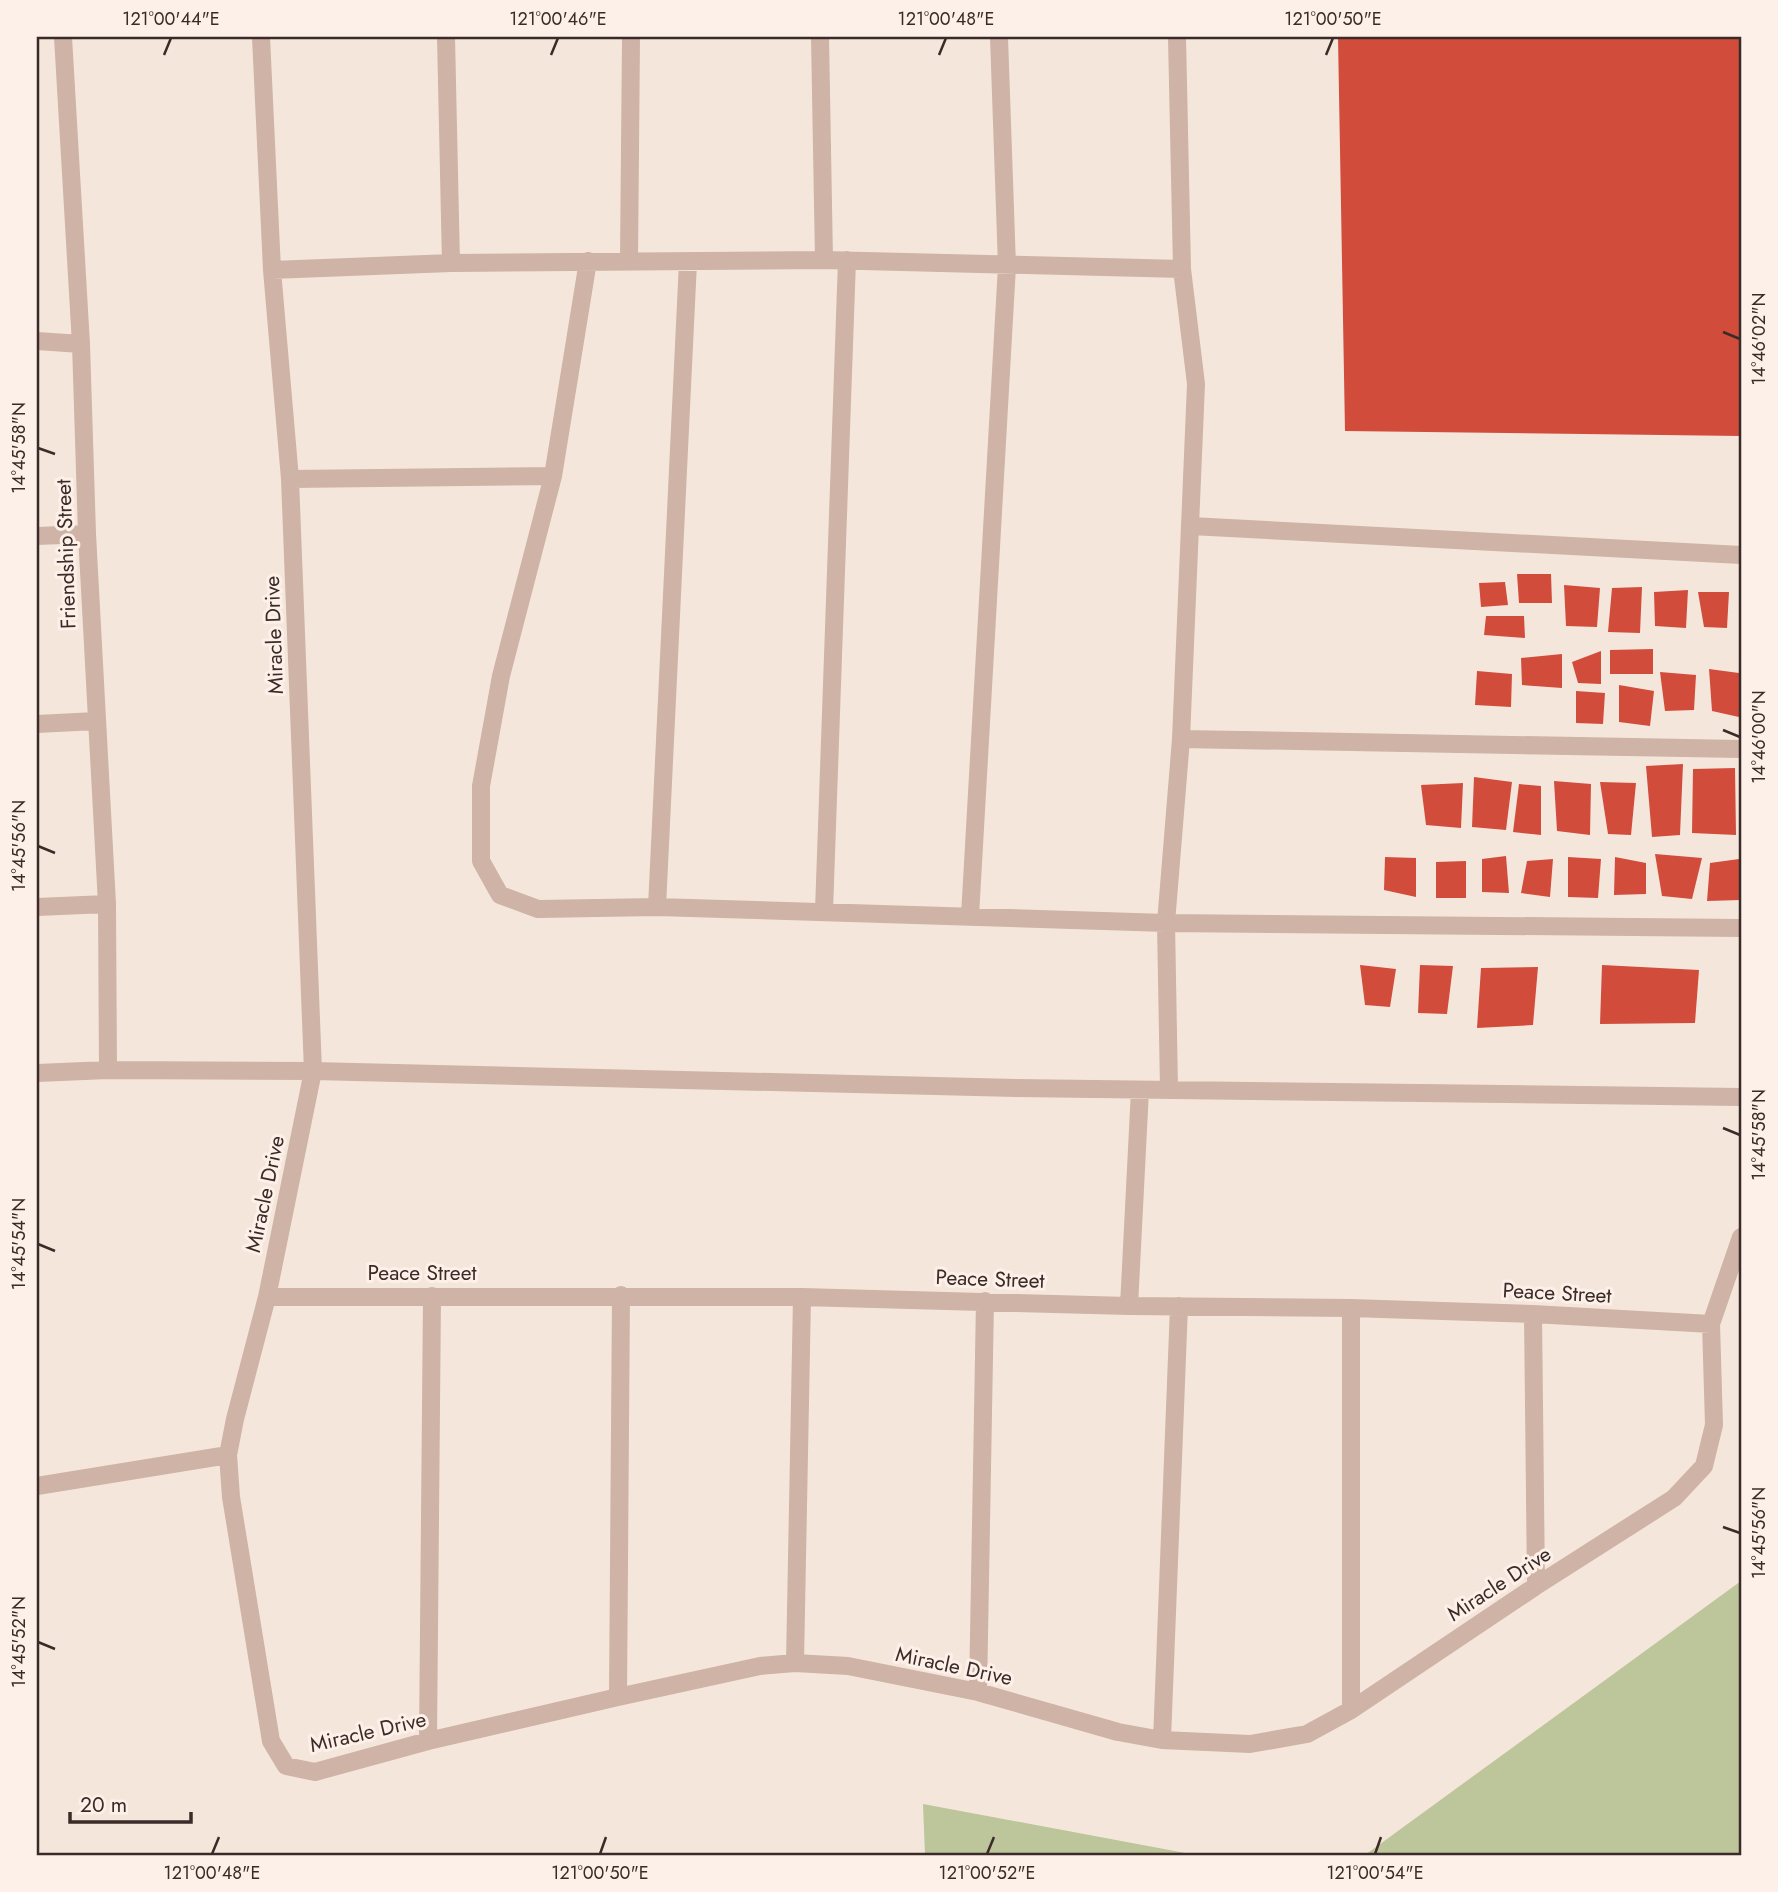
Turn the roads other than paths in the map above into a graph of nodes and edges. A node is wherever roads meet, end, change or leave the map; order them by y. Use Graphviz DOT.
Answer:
graph roads {
  1 [pos="63,37"];
  2 [pos="261,37"];
  3 [pos="446,37"];
  4 [pos="631,37"];
  5 [pos="820,37"];
  6 [pos="999,37"];
  7 [pos="1177,37"];
  8 [pos="824,260"];
  9 [pos="846,260"];
  10 [pos="587,261"];
  11 [pos="629,261"];
  12 [pos="688,262"];
  13 [pos="451,263"];
  14 [pos="1007,266"];
  15 [pos="1182,269"];
  16 [pos="272,270"];
  17 [pos="37,341"];
  18 [pos="80,344"];
  19 [pos="553,476"];
  20 [pos="290,479"];
  21 [pos="1191,526"];
  22 [pos="87,534"];
  23 [pos="37,536"];
  24 [pos="1741,555"];
  25 [pos="96,721"];
  26 [pos="37,724"];
  27 [pos="1181,739"];
  28 [pos="1741,749"];
  29 [pos="107,904"];
  30 [pos="37,907"];
  31 [pos="657,907"];
  32 [pos="824,911"];
  33 [pos="970,916"];
  34 [pos="1166,923"];
  35 [pos="1741,928"];
  36 [pos="108,1070"];
  37 [pos="313,1071"];
  38 [pos="37,1073"];
  39 [pos="1169,1089"];
  40 [pos="1140,1090"];
  41 [pos="1741,1097"];
  42 [pos="1741,1237"];
  43 [pos="621,1295"];
  44 [pos="432,1296"];
  45 [pos="267,1297"];
  46 [pos="802,1297"];
  47 [pos="985,1301"];
  48 [pos="1129,1306"];
  49 [pos="1179,1306"];
  50 [pos="1351,1308"];
  51 [pos="1533,1314"];
  52 [pos="1712,1324"];
  53 [pos="228,1455"];
  54 [pos="37,1486"];
  55 [pos="1536,1586"];
  56 [pos="795,1663"];
  57 [pos="978,1692"];
  58 [pos="618,1697"];
  59 [pos="1351,1710"];
  60 [pos="1162,1740"];
  61 [pos="428,1741"];
  1 -- 18 [label="street, Friendship Street"];
  2 -- 16 [label="street, Miracle Drive"];
  3 -- 13 [label="street"];
  4 -- 11 [label="street"];
  5 -- 8 [label="street"];
  6 -- 14 [label="street"];
  7 -- 15 [label="street"];
  8 -- 9 [label="street"];
  8 -- 12 [label="street"];
  9 -- 14 [label="street"];
  9 -- 32 [label="street"];
  10 -- 11 [label="street"];
  10 -- 13 [label="street"];
  10 -- 19 [label="street"];
  11 -- 12 [label="street"];
  12 -- 31 [label="street"];
  13 -- 16 [label="street"];
  14 -- 15 [label="street"];
  14 -- 33 [label="street"];
  15 -- 21 [label="street"];
  16 -- 20 [label="street, Miracle Drive"];
  17 -- 18 [label="street"];
  18 -- 22 [label="street, Friendship Street"];
  19 -- 20 [label="street"];
  19 -- 31 [label="street"];
  20 -- 37 [label="street, Miracle Drive"];
  21 -- 24 [label="street"];
  21 -- 27 [label="street"];
  22 -- 23 [label="street"];
  22 -- 25 [label="street, Friendship Street"];
  25 -- 26 [label="street"];
  25 -- 29 [label="street, Friendship Street"];
  27 -- 28 [label="street"];
  27 -- 34 [label="street"];
  29 -- 30 [label="street"];
  29 -- 36 [label="street, Friendship Street"];
  31 -- 32 [label="street"];
  32 -- 33 [label="street"];
  33 -- 34 [label="street"];
  34 -- 35 [label="street"];
  34 -- 39 [label="street"];
  36 -- 37 [label="street"];
  36 -- 38 [label="street"];
  37 -- 40 [label="street"];
  37 -- 45 [label="street, Miracle Drive"];
  39 -- 40 [label="street"];
  39 -- 41 [label="street"];
  40 -- 48 [label="street"];
  42 -- 52 [label="street, Miracle Drive"];
  43 -- 44 [label="street, Peace Street"];
  43 -- 46 [label="street, Peace Street"];
  43 -- 58 [label="street"];
  44 -- 45 [label="street, Peace Street"];
  44 -- 61 [label="street"];
  45 -- 53 [label="street, Miracle Drive"];
  46 -- 47 [label="street, Peace Street"];
  46 -- 56 [label="street"];
  47 -- 48 [label="street, Peace Street"];
  47 -- 57 [label="street"];
  48 -- 49 [label="street, Peace Street"];
  49 -- 50 [label="street, Peace Street"];
  49 -- 60 [label="street"];
  50 -- 51 [label="street, Peace Street"];
  50 -- 59 [label="street"];
  51 -- 52 [label="street, Peace Street"];
  51 -- 55 [label="street"];
  52 -- 55 [label="street, Miracle Drive"];
  53 -- 54 [label="street"];
  53 -- 61 [label="street, Miracle Drive"];
  55 -- 59 [label="street, Miracle Drive"];
  56 -- 57 [label="street, Miracle Drive"];
  56 -- 58 [label="street, Miracle Drive"];
  57 -- 60 [label="street, Miracle Drive"];
  58 -- 61 [label="street, Miracle Drive"];
  59 -- 60 [label="street, Miracle Drive"];
}
